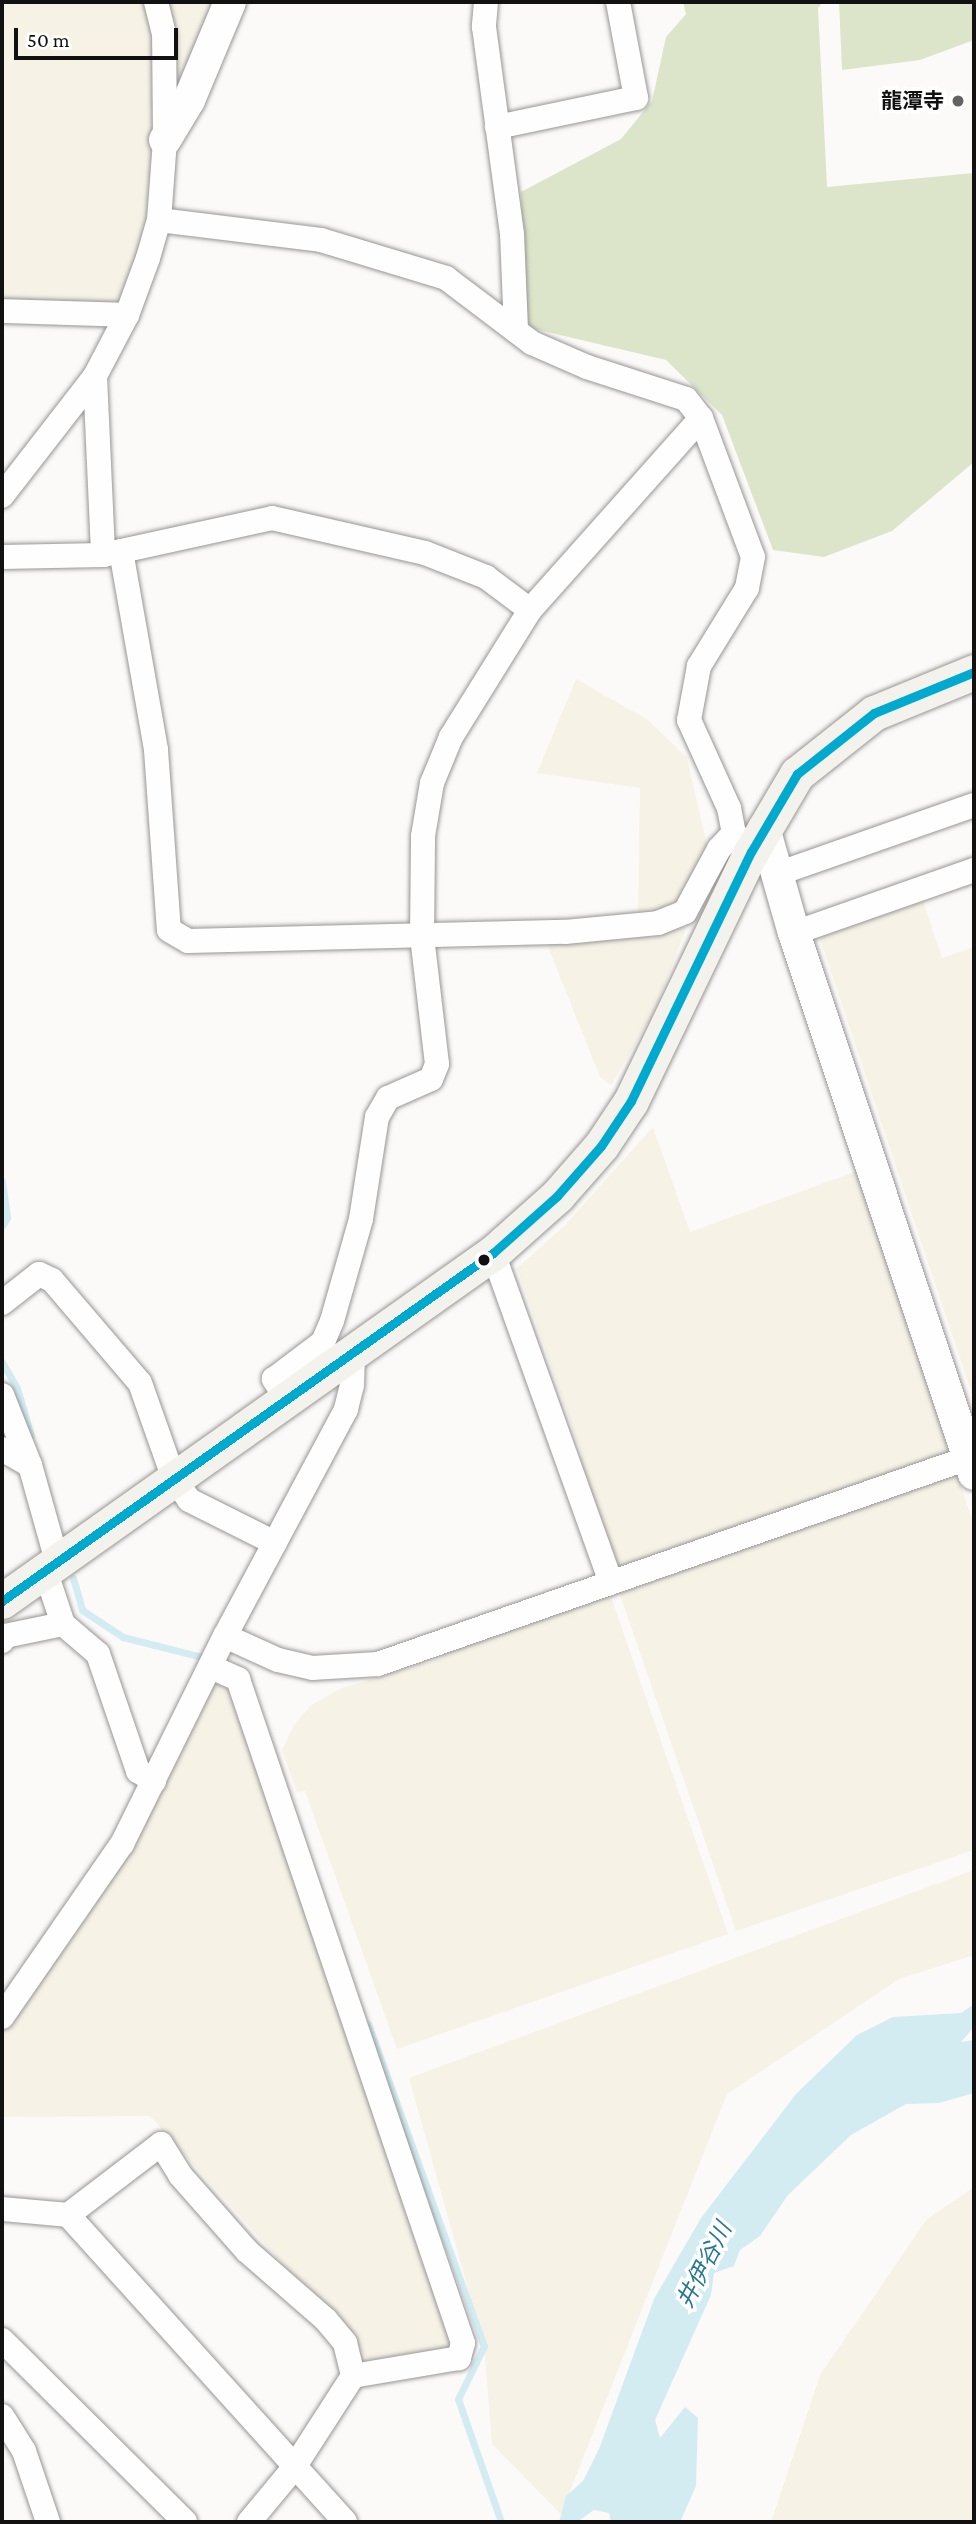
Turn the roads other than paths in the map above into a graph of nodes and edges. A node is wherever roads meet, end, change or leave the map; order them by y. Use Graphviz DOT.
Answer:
graph roads {
  1 [pos="156,2"];
  2 [pos="230,2"];
  3 [pos="486,2"];
  4 [pos="618,2"];
  5 [pos="497,127"];
  6 [pos="165,140"];
  7 [pos="159,220"];
  8 [pos="2,312"];
  9 [pos="127,315"];
  10 [pos="516,331"];
  11 [pos="95,376"];
  12 [pos="701,418"];
  13 [pos="2,496"];
  14 [pos="112,553"];
  15 [pos="2,557"];
  16 [pos="530,610"];
  17 [pos="974,672"];
  18 [pos="974,805"];
  19 [pos="757,847"];
  20 [pos="974,870"];
  21 [pos="794,933"];
  22 [pos="422,937"];
  23 [pos="493,1253"];
  24 [pos="2,1303"];
  25 [pos="353,1352"];
  26 [pos="2,1395"];
  27 [pos="287,1400"];
  28 [pos="2,1449"];
  29 [pos="972,1463"];
  30 [pos="30,1465"];
  31 [pos="174,1479"];
  32 [pos="275,1543"];
  33 [pos="51,1565"];
  34 [pos="611,1583"];
  35 [pos="2,1601"];
  36 [pos="63,1624"];
  37 [pos="225,1636"];
  38 [pos="2,1642"];
  39 [pos="211,1667"];
  40 [pos="153,1781"];
  41 [pos="2,2017"];
  42 [pos="2,2209"];
  43 [pos="68,2215"];
  44 [pos="2,2340"];
  45 [pos="353,2376"];
  46 [pos="2,2416"];
  47 [pos="293,2469"];
  48 [pos="48,2522"];
  49 [pos="185,2522"];
  50 [pos="249,2522"];
  51 [pos="345,2522"];
  1 -- 6 [label="street"];
  2 -- 6 [label="street"];
  3 -- 5 [label="street"];
  4 -- 5 [label="street"];
  5 -- 10 [label="street"];
  6 -- 7 [label="street"];
  7 -- 9 [label="street"];
  7 -- 10 [label="street"];
  8 -- 9 [label="street"];
  9 -- 11 [label="street"];
  10 -- 12 [label="street"];
  11 -- 13 [label="street"];
  11 -- 14 [label="street"];
  12 -- 16 [label="street"];
  12 -- 19 [label="street"];
  14 -- 15 [label="street"];
  14 -- 16 [label="street"];
  14 -- 22 [label="street"];
  16 -- 22 [label="street"];
  17 -- 19 [label="main road"];
  18 -- 19 [label="street"];
  19 -- 21 [label="street"];
  19 -- 22 [label="street"];
  19 -- 23 [label="main road"];
  20 -- 21 [label="street"];
  21 -- 29 [label="street"];
  22 -- 27 [label="street"];
  23 -- 25 [label="main road"];
  23 -- 34 [label="street"];
  24 -- 31 [label="street"];
  25 -- 27 [label="main road"];
  25 -- 32 [label="street"];
  26 -- 30 [label="street"];
  27 -- 31 [label="main road"];
  28 -- 30 [label="street"];
  29 -- 34 [label="street"];
  30 -- 33 [label="street"];
  31 -- 32 [label="street"];
  31 -- 33 [label="main road"];
  32 -- 37 [label="street"];
  33 -- 35 [label="main road"];
  33 -- 36 [label="street"];
  34 -- 37 [label="street"];
  36 -- 38 [label="street"];
  36 -- 40 [label="street"];
  37 -- 39 [label="street"];
  39 -- 40 [label="street"];
  39 -- 45 [label="street"];
  40 -- 41 [label="street"];
  42 -- 43 [label="street"];
  43 -- 45 [label="street"];
  43 -- 47 [label="street"];
  44 -- 49 [label="street"];
  45 -- 47 [label="street"];
  46 -- 48 [label="street"];
  47 -- 50 [label="street"];
  47 -- 51 [label="street"];
}
